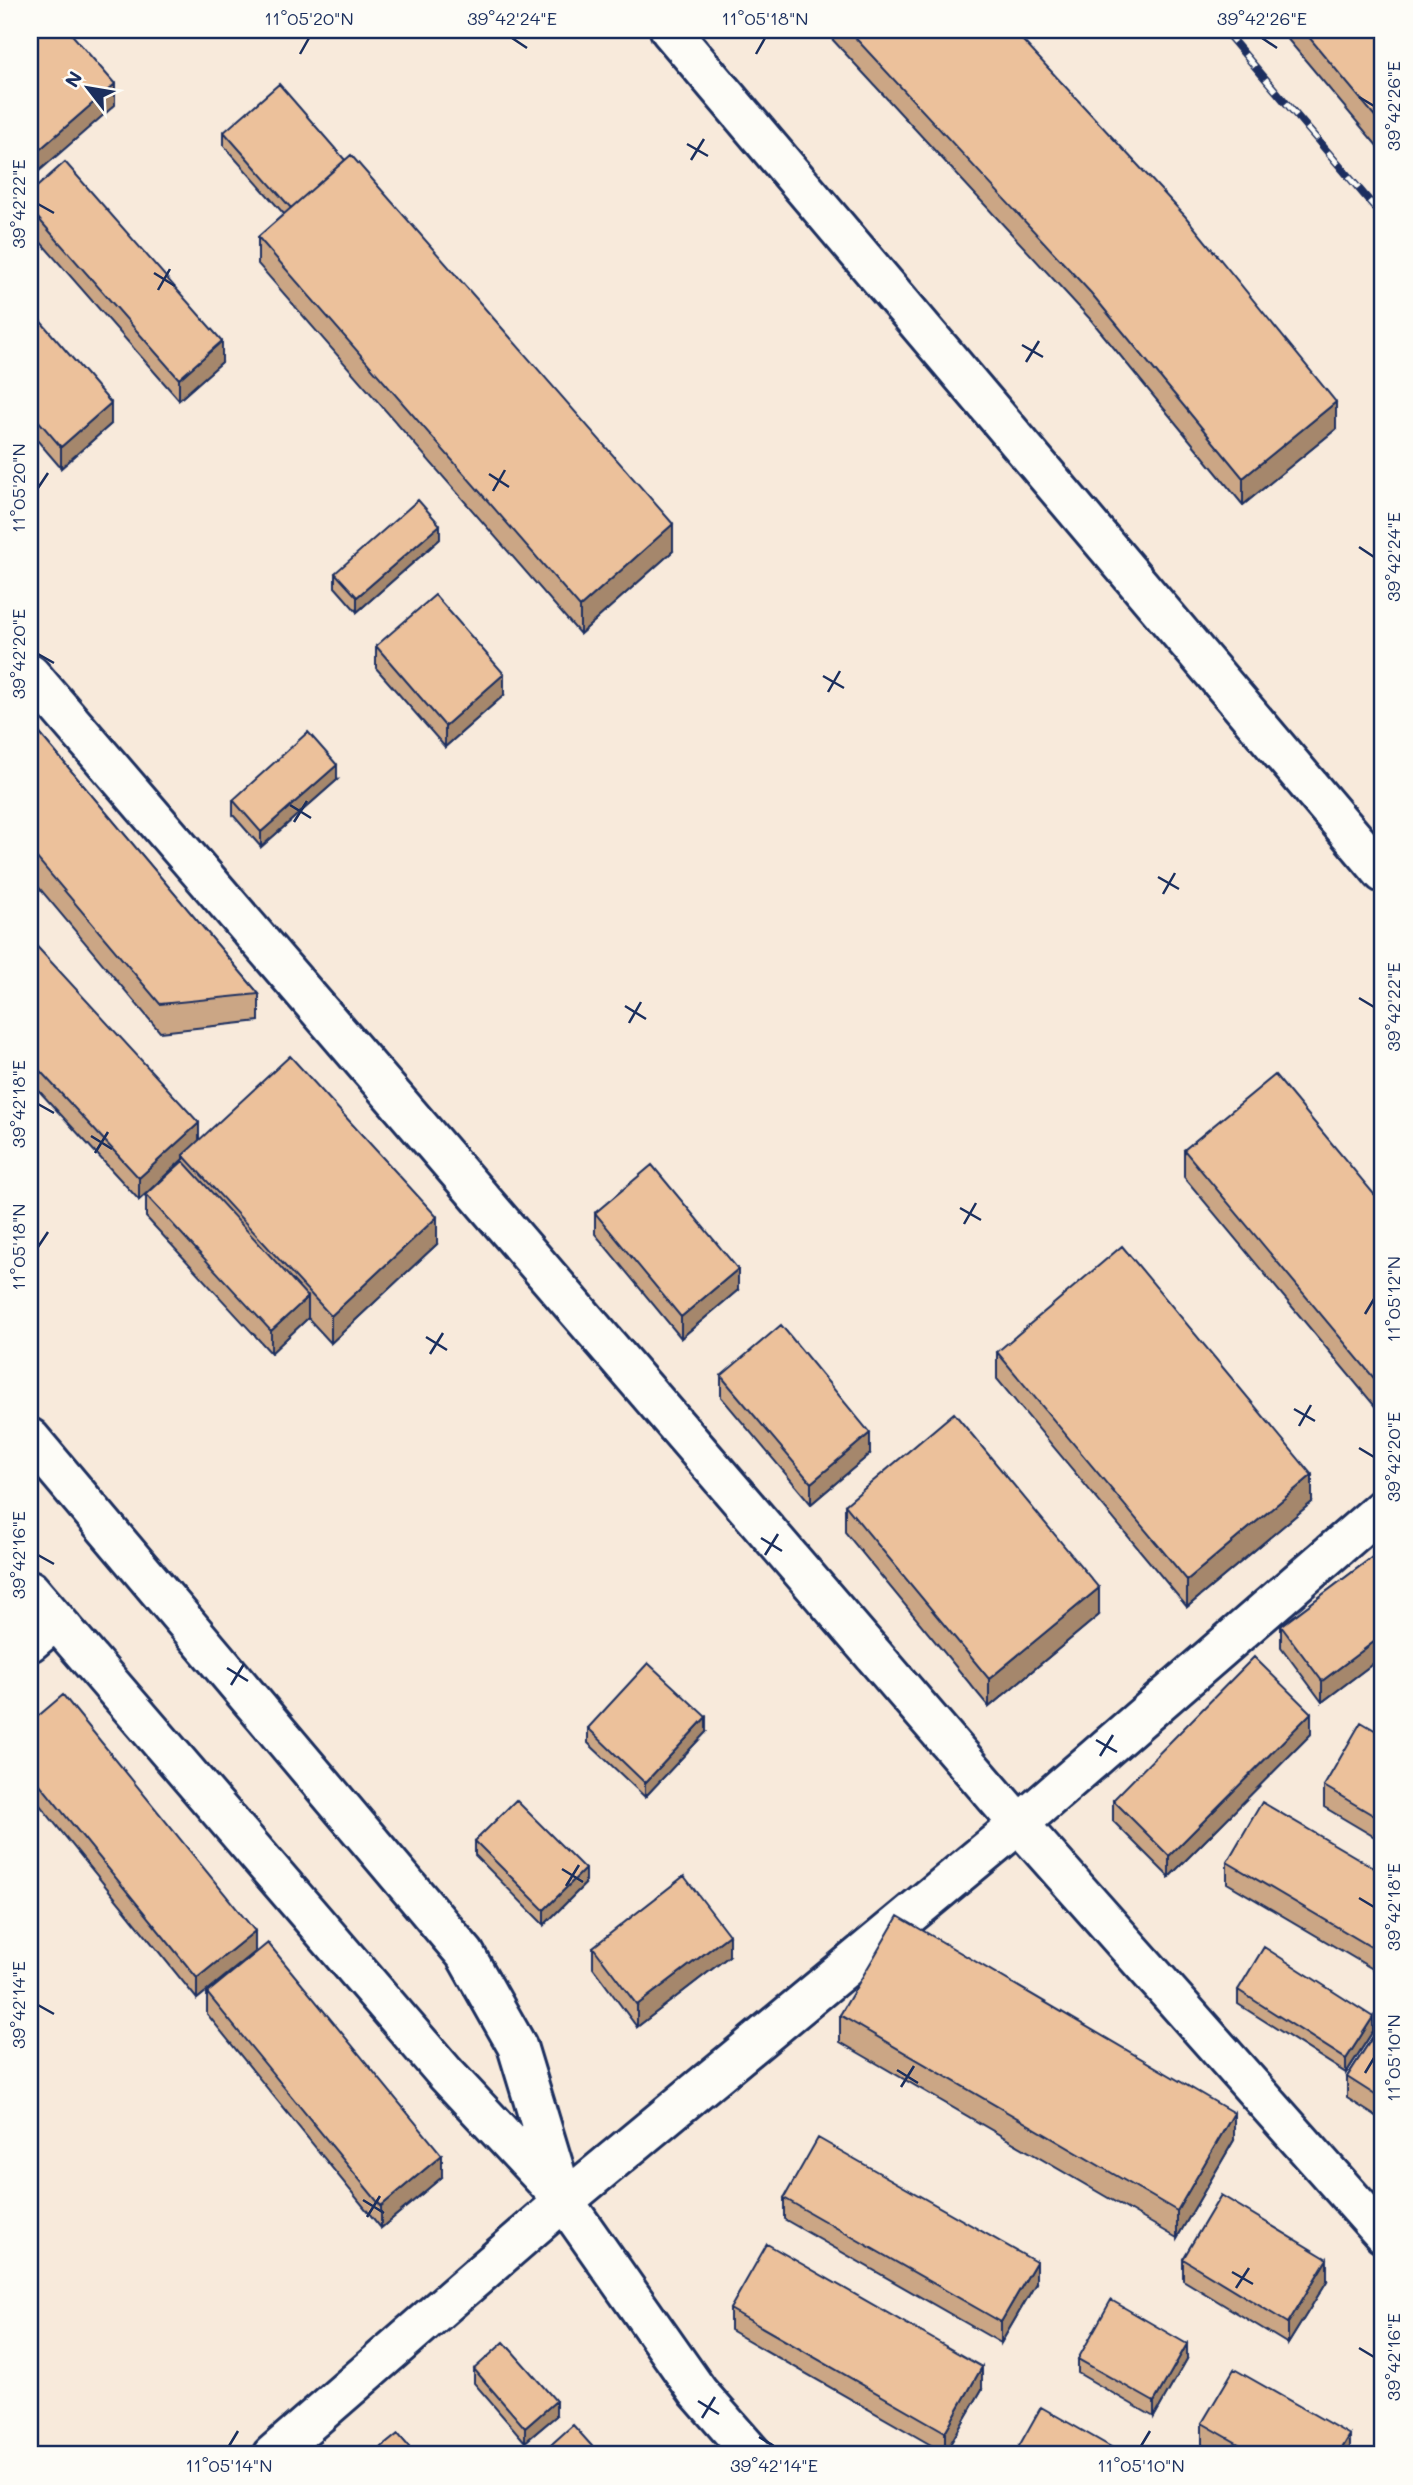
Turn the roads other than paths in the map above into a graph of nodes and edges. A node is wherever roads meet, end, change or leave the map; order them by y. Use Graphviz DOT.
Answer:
graph roads {
  1 [pos="670,30"];
  2 [pos="30,674"];
  3 [pos="1383,873"];
  4 [pos="30,1438"];
  5 [pos="1383,1508"];
  6 [pos="30,1590"];
  7 [pos="43,1632"];
  8 [pos="1020,1824"];
  9 [pos="564,2201"];
  10 [pos="1383,2234"];
  11 [pos="272,2455"];
  12 [pos="753,2455"];
  1 -- 3 [label="lane"];
  2 -- 8 [label="lane"];
  4 -- 9 [label="lane"];
  5 -- 8 [label="lane"];
  6 -- 7 [label="lane"];
  7 -- 9 [label="lane"];
  8 -- 9 [label="lane"];
  8 -- 10 [label="lane"];
  9 -- 11 [label="lane"];
  9 -- 12 [label="lane"];
}
